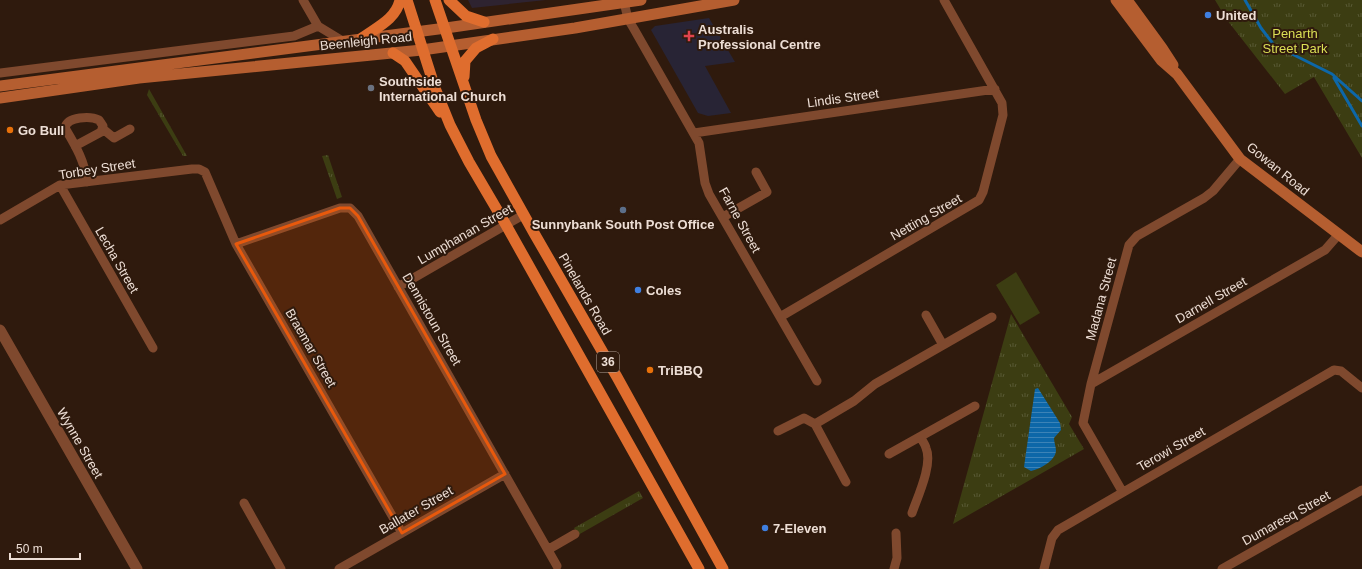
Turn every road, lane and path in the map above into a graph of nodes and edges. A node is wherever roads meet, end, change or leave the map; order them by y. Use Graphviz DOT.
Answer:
graph roads {
  1 [pos="303,0"];
  2 [pos="400,0"];
  3 [pos="407,0"];
  4 [pos="435,0"];
  5 [pos="450,0"];
  6 [pos="641,0"];
  7 [pos="734,0"];
  8 [pos="944,0"];
  9 [pos="1116,0"];
  10 [pos="1127,0"];
  11 [pos="624,2"];
  12 [pos="628,18"];
  13 [pos="484,22"];
  14 [pos="318,26"];
  15 [pos="446,28"];
  16 [pos="417,31"];
  17 [pos="362,38"];
  18 [pos="493,39"];
  19 [pos="341,40"];
  20 [pos="452,45"];
  21 [pos="422,50"];
  22 [pos="393,53"];
  23 [pos="0,73"];
  24 [pos="1177,74"];
  25 [pos="0,86"];
  26 [pos="464,86"];
  27 [pos="995,89"];
  28 [pos="0,98"];
  29 [pos="450,125"];
  30 [pos="103,130"];
  31 [pos="130,130"];
  32 [pos="694,133"];
  33 [pos="75,146"];
  34 [pos="1240,159"];
  35 [pos="205,172"];
  36 [pos="756,172"];
  37 [pos="87,182"];
  38 [pos="60,186"];
  39 [pos="524,215"];
  40 [pos="723,217"];
  41 [pos="0,220"];
  42 [pos="506,225"];
  43 [pos="1338,234"];
  44 [pos="236,244"];
  45 [pos="1362,252"];
  46 [pos="398,287"];
  47 [pos="926,315"];
  48 [pos="780,317"];
  49 [pos="992,317"];
  50 [pos="0,330"];
  51 [pos="943,345"];
  52 [pos="152,348"];
  53 [pos="818,381"];
  54 [pos="1092,384"];
  55 [pos="1362,388"];
  56 [pos="975,406"];
  57 [pos="815,424"];
  58 [pos="778,431"];
  59 [pos="920,437"];
  60 [pos="888,454"];
  61 [pos="505,474"];
  62 [pos="846,482"];
  63 [pos="1362,490"];
  64 [pos="1122,491"];
  65 [pos="244,503"];
  66 [pos="912,513"];
  67 [pos="402,533"];
  68 [pos="896,533"];
  69 [pos="575,534"];
  70 [pos="549,549"];
  71 [pos="557,566"];
  72 [pos="136,569"];
  73 [pos="281,569"];
  74 [pos="339,569"];
  75 [pos="699,569"];
  76 [pos="723,569"];
  77 [pos="894,569"];
  78 [pos="1044,569"];
  79 [pos="1222,569"];
  1 -- 14 [label="street"];
  2 -- 17 [label="main road"];
  3 -- 16 [label="main road, 36"];
  4 -- 15 [label="main road, 36"];
  5 -- 13 [label="main road"];
  6 -- 11 [label="main road, Beenleigh Road"];
  7 -- 12 [label="main road, Beenleigh Road"];
  8 -- 27 [label="street, Netting Street"];
  9 -- 24 [label="main road, Gowan Road"];
  10 -- 24 [label="main road, Gowan Road"];
  11 -- 12 [label="street, Farne Street"];
  11 -- 13 [label="main road, Beenleigh Road"];
  12 -- 18 [label="main road, Beenleigh Road"];
  12 -- 32 [label="street, Farne Street"];
  13 -- 15 [label="main road, Beenleigh Road"];
  14 -- 19 [label="street"];
  14 -- 23 [label="street, Beenleigh Road"];
  15 -- 16 [label="main road, Beenleigh Road"];
  15 -- 20 [label="main road, 36"];
  16 -- 17 [label="main road, Beenleigh Road"];
  16 -- 21 [label="main road, 36"];
  17 -- 19 [label="main road, Beenleigh Road"];
  18 -- 20 [label="main road, Beenleigh Road"];
  18 -- 26 [label="main road"];
  19 -- 25 [label="main road, Beenleigh Road"];
  20 -- 21 [label="main road, Beenleigh Road"];
  20 -- 26 [label="main road, Pinelands Road / 36"];
  21 -- 22 [label="main road, Beenleigh Road"];
  21 -- 29 [label="main road, 36"];
  22 -- 28 [label="main road, Beenleigh Road"];
  22 -- 29 [label="main road"];
  24 -- 34 [label="main road, Gowan Road"];
  26 -- 39 [label="main road, Pinelands Road / 36"];
  27 -- 32 [label="street, Lindis Street"];
  27 -- 48 [label="street, Netting Street"];
  29 -- 42 [label="main road, 36"];
  30 -- 31 [label="street"];
  30 -- 33 [label="street"];
  30 -- 33 [label="street"];
  32 -- 40 [label="street, Farne Street"];
  33 -- 37 [label="street"];
  34 -- 43 [label="main road, Gowan Road"];
  34 -- 54 [label="street, Madana Street"];
  35 -- 37 [label="street, Torbey Street"];
  35 -- 44 [label="street, Braemar Street"];
  36 -- 40 [label="street"];
  37 -- 38 [label="street, Torbey Street"];
  38 -- 41 [label="street, Torbey Street"];
  38 -- 52 [label="street, Lecha Street"];
  39 -- 42 [label="street, Lumphanan Street"];
  39 -- 76 [label="main road, Pinelands Road / 36"];
  40 -- 48 [label="street, Farne Street"];
  42 -- 46 [label="street, Lumphanan Street"];
  42 -- 75 [label="main road, 36"];
  43 -- 45 [label="main road, Gowan Road"];
  43 -- 54 [label="street, Darnell Street"];
  44 -- 46 [label="street, Dennistoun Street"];
  44 -- 67 [label="street, Braemar Street"];
  46 -- 61 [label="street, Dennistoun Street"];
  47 -- 51 [label="street"];
  48 -- 53 [label="street, Farne Street"];
  49 -- 51 [label="street"];
  50 -- 72 [label="street, Wynne Street"];
  51 -- 57 [label="street"];
  54 -- 64 [label="street, Madana Street"];
  55 -- 64 [label="street, Terowi Street"];
  56 -- 59 [label="street"];
  57 -- 58 [label="street"];
  57 -- 62 [label="street"];
  59 -- 60 [label="street"];
  59 -- 66 [label="street"];
  61 -- 67 [label="street, Ballater Street"];
  61 -- 70 [label="street, Dennistoun Street"];
  63 -- 79 [label="street, Dumaresq Street"];
  64 -- 78 [label="street, Terowi Street"];
  65 -- 73 [label="street"];
  67 -- 74 [label="street, Ballater Street"];
  68 -- 77 [label="street"];
  69 -- 70 [label="street"];
  70 -- 71 [label="street, Dennistoun Street"];
}
